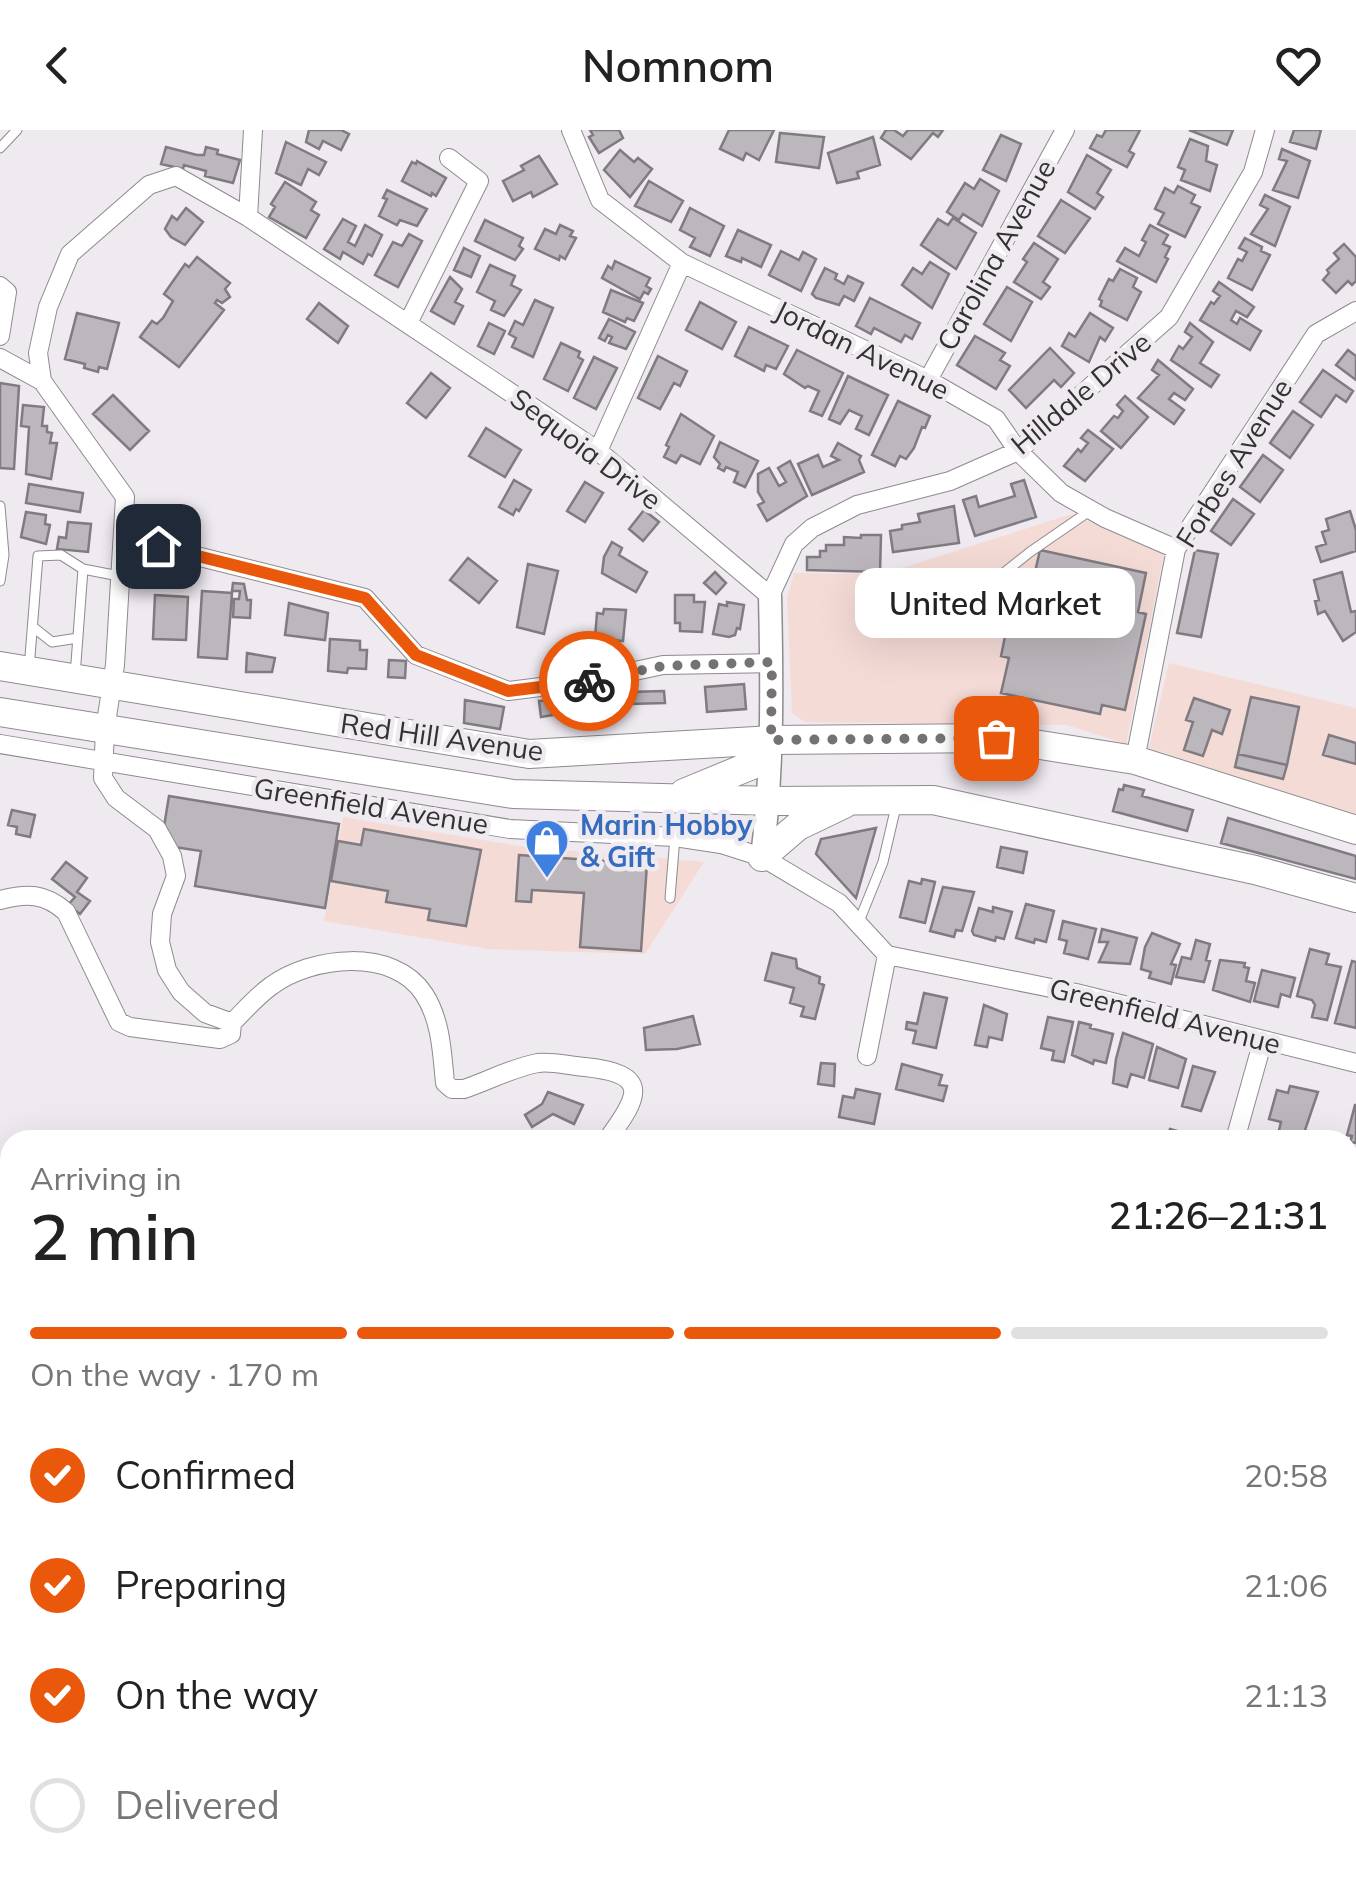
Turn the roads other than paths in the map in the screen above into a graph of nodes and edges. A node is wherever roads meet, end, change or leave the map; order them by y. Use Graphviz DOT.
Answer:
graph roads {
  1 [pos="17,130"];
  2 [pos="253,130"];
  3 [pos="571,130"];
  4 [pos="1065,130"];
  5 [pos="1265,130"];
  6 [pos="0,148"];
  7 [pos="449,158"];
  8 [pos="248,218"];
  9 [pos="682,263"];
  10 [pos="0,286"];
  11 [pos="1356,311"];
  12 [pos="408,322"];
  13 [pos="0,336"];
  14 [pos="0,358"];
  15 [pos="928,380"];
  16 [pos="42,381"];
  17 [pos="598,451"];
  18 [pos="1018,451"];
  19 [pos="0,506"];
  20 [pos="1098,514"];
  21 [pos="124,538"];
  22 [pos="1176,549"];
  23 [pos="82,569"];
  24 [pos="122,577"];
  25 [pos="0,581"];
  26 [pos="770,596"];
  27 [pos="976,596"];
  28 [pos="33,627"];
  29 [pos="78,638"];
  30 [pos="772,662"];
  31 [pos="0,666"];
  32 [pos="29,672"];
  33 [pos="75,679"];
  34 [pos="113,686"];
  35 [pos="0,712"];
  36 [pos="105,730"];
  37 [pos="771,740"];
  38 [pos="0,744"];
  39 [pos="1135,760"];
  40 [pos="103,762"];
  41 [pos="669,800"];
  42 [pos="851,800"];
  43 [pos="898,800"];
  44 [pos="769,801"];
  45 [pos="1356,830"];
  46 [pos="676,837"];
  47 [pos="762,857"];
  48 [pos="670,898"];
  49 [pos="1356,898"];
  50 [pos="0,900"];
  51 [pos="858,924"];
  52 [pos="887,955"];
  53 [pos="232,1023"];
  54 [pos="1263,1040"];
  55 [pos="867,1056"];
  56 [pos="1356,1062"];
  57 [pos="614,1130"];
  58 [pos="1238,1130"];
  1 -- 6 [label="lane"];
  2 -- 8 [label="street"];
  3 -- 9 [label="street, Jordan Avenue"];
  4 -- 15 [label="street, Carolina Avenue"];
  5 -- 18 [label="street, Hilldale Drive"];
  7 -- 12 [label="street"];
  8 -- 12 [label="street, Sequoia Drive"];
  8 -- 16 [label="street, Sequoia Drive"];
  9 -- 15 [label="street, Jordan Avenue"];
  9 -- 17 [label="street"];
  10 -- 13 [label="street"];
  11 -- 22 [label="street, Forbes Avenue"];
  12 -- 17 [label="street, Sequoia Drive"];
  14 -- 16 [label="street"];
  15 -- 18 [label="street, Jordan Avenue"];
  16 -- 21 [label="street"];
  17 -- 26 [label="street, Sequoia Drive"];
  18 -- 20 [label="street, Jordan Avenue"];
  18 -- 26 [label="street, Hilldale Drive"];
  19 -- 25 [label="lane"];
  20 -- 22 [label="street, Jordan Avenue"];
  20 -- 27 [label="lane"];
  21 -- 24 [label="street"];
  21 -- 30 [label="street"];
  22 -- 39 [label="street, Forbes Avenue"];
  23 -- 24 [label="lane"];
  23 -- 28 [label="lane"];
  23 -- 29 [label="lane"];
  24 -- 34 [label="street"];
  26 -- 30 [label="street"];
  28 -- 29 [label="lane"];
  28 -- 32 [label="lane"];
  29 -- 33 [label="lane"];
  30 -- 37 [label="street"];
  31 -- 32 [label="main road, Red Hill Avenue"];
  32 -- 33 [label="main road, Red Hill Avenue"];
  33 -- 34 [label="main road, Red Hill Avenue"];
  34 -- 36 [label="street"];
  34 -- 37 [label="main road, Red Hill Avenue"];
  35 -- 36 [label="main road, Red Hill Avenue"];
  36 -- 40 [label="street"];
  36 -- 41 [label="main road, Red Hill Avenue"];
  37 -- 39 [label="main road, Red Hill Avenue"];
  37 -- 41 [label="main road"];
  37 -- 44 [label="street"];
  38 -- 40 [label="street, Greenfield Avenue"];
  39 -- 45 [label="main road, Red Hill Avenue"];
  40 -- 46 [label="street, Greenfield Avenue"];
  40 -- 53 [label="street"];
  41 -- 44 [label="main road, Red Hill Avenue"];
  42 -- 43 [label="main road, Red Hill Avenue"];
  42 -- 44 [label="main road, Red Hill Avenue"];
  42 -- 47 [label="main road"];
  43 -- 49 [label="main road, Red Hill Avenue"];
  43 -- 51 [label="lane"];
  44 -- 47 [label="street"];
  46 -- 47 [label="street, Greenfield Avenue"];
  46 -- 48 [label="lane"];
  47 -- 51 [label="street, Greenfield Avenue"];
  50 -- 53 [label="street"];
  51 -- 52 [label="street, Greenfield Avenue"];
  52 -- 54 [label="street, Greenfield Avenue"];
  52 -- 55 [label="street"];
  53 -- 57 [label="street"];
  54 -- 56 [label="street, Greenfield Avenue"];
  54 -- 58 [label="street"];
}
